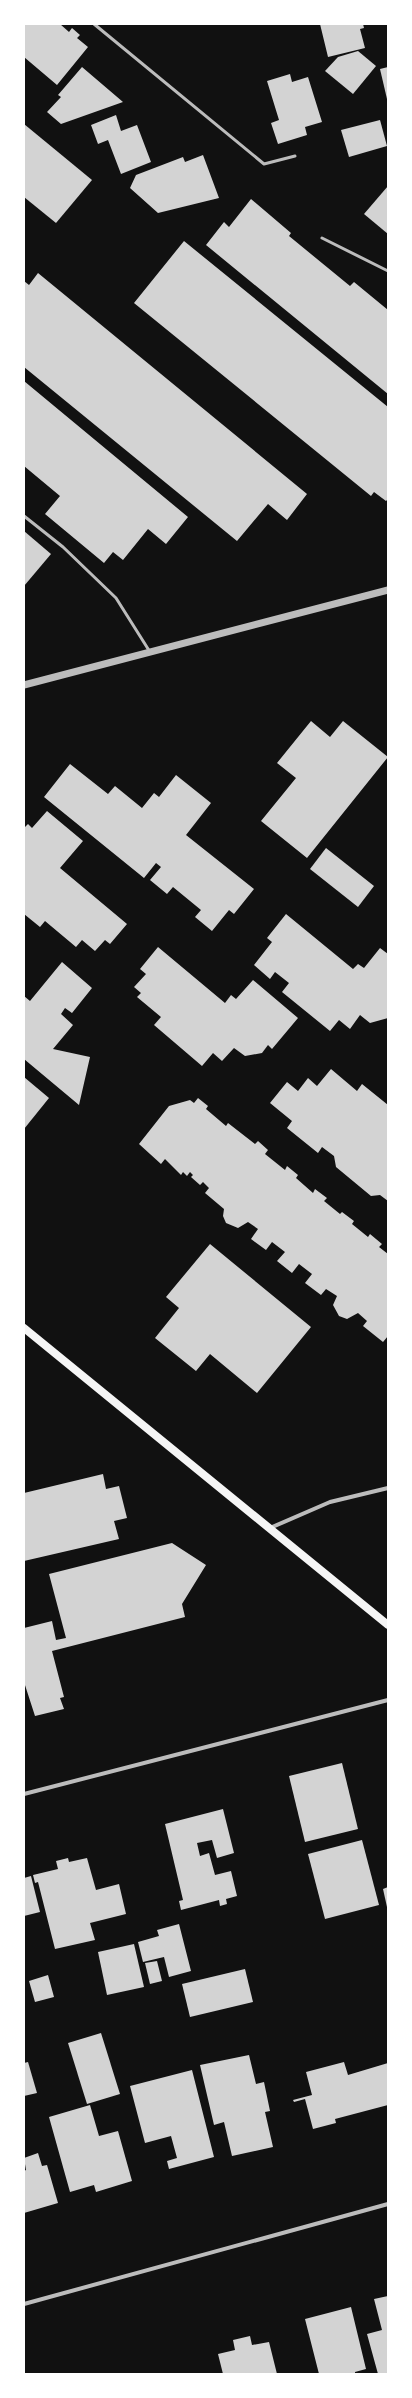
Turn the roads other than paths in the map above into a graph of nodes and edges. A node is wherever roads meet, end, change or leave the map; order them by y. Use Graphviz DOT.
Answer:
graph roads {
  1 [pos="94,24"];
  2 [pos="295,156"];
  3 [pos="322,238"];
  4 [pos="388,271"];
  5 [pos="24,516"];
  6 [pos="388,590"];
  7 [pos="150,652"];
  8 [pos="24,685"];
  9 [pos="25,1330"];
  10 [pos="388,1488"];
  11 [pos="268,1529"];
  12 [pos="388,1625"];
  13 [pos="388,1700"];
  14 [pos="24,1794"];
  15 [pos="388,2204"];
  16 [pos="24,2304"];
  1 -- 2 [label="lane"];
  3 -- 4 [label="lane"];
  5 -- 7 [label="lane"];
  6 -- 7 [label="street"];
  7 -- 8 [label="street"];
  9 -- 11 [label="main road"];
  10 -- 11 [label="street"];
  11 -- 12 [label="main road"];
  13 -- 14 [label="street"];
  15 -- 16 [label="street"];
}
